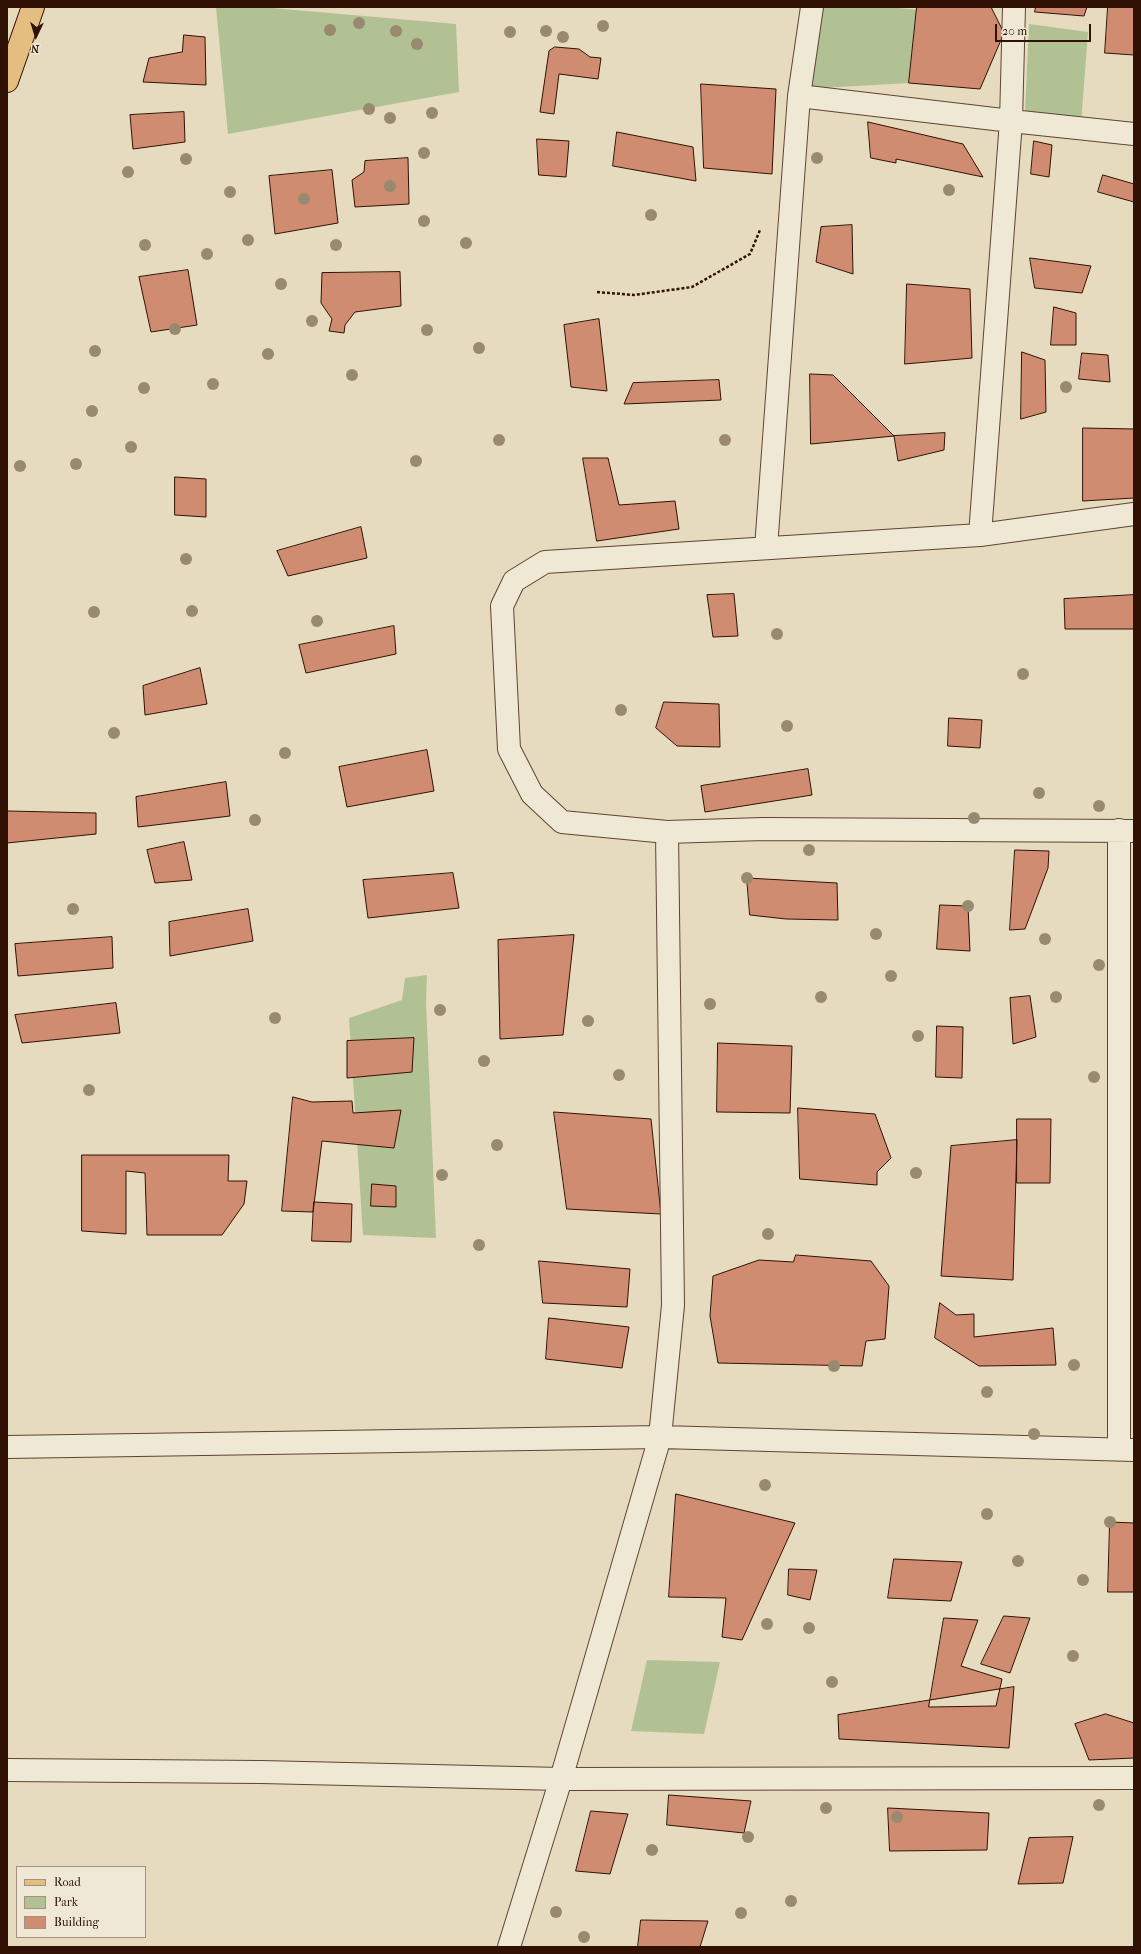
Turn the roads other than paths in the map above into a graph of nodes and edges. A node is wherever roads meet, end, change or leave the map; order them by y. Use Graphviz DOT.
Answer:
graph roads {
  1 [pos="33,7"];
  2 [pos="812,7"];
  3 [pos="1014,7"];
  4 [pos="7,81"];
  5 [pos="799,96"];
  6 [pos="1011,121"];
  7 [pos="1134,134"];
  8 [pos="1134,514"];
  9 [pos="980,535"];
  10 [pos="766,548"];
  11 [pos="1126,831"];
  12 [pos="667,832"];
  13 [pos="1126,1046"];
  14 [pos="1126,1234"];
  15 [pos="660,1437"];
  16 [pos="7,1448"];
  17 [pos="1126,1450"];
  18 [pos="7,1770"];
  19 [pos="1134,1778"];
  20 [pos="561,1779"];
  21 [pos="509,1947"];
  1 -- 4 [label="main road"];
  2 -- 5 [label="street"];
  3 -- 6 [label="street"];
  5 -- 6 [label="street"];
  5 -- 10 [label="street"];
  6 -- 7 [label="street"];
  6 -- 9 [label="street"];
  8 -- 9 [label="street"];
  9 -- 10 [label="street"];
  10 -- 12 [label="street"];
  11 -- 12 [label="street"];
  11 -- 13 [label="street"];
  12 -- 15 [label="street"];
  13 -- 14 [label="street"];
  14 -- 17 [label="street"];
  15 -- 16 [label="street"];
  15 -- 17 [label="street"];
  15 -- 20 [label="street"];
  18 -- 20 [label="street"];
  19 -- 20 [label="street"];
  20 -- 21 [label="street"];
}
